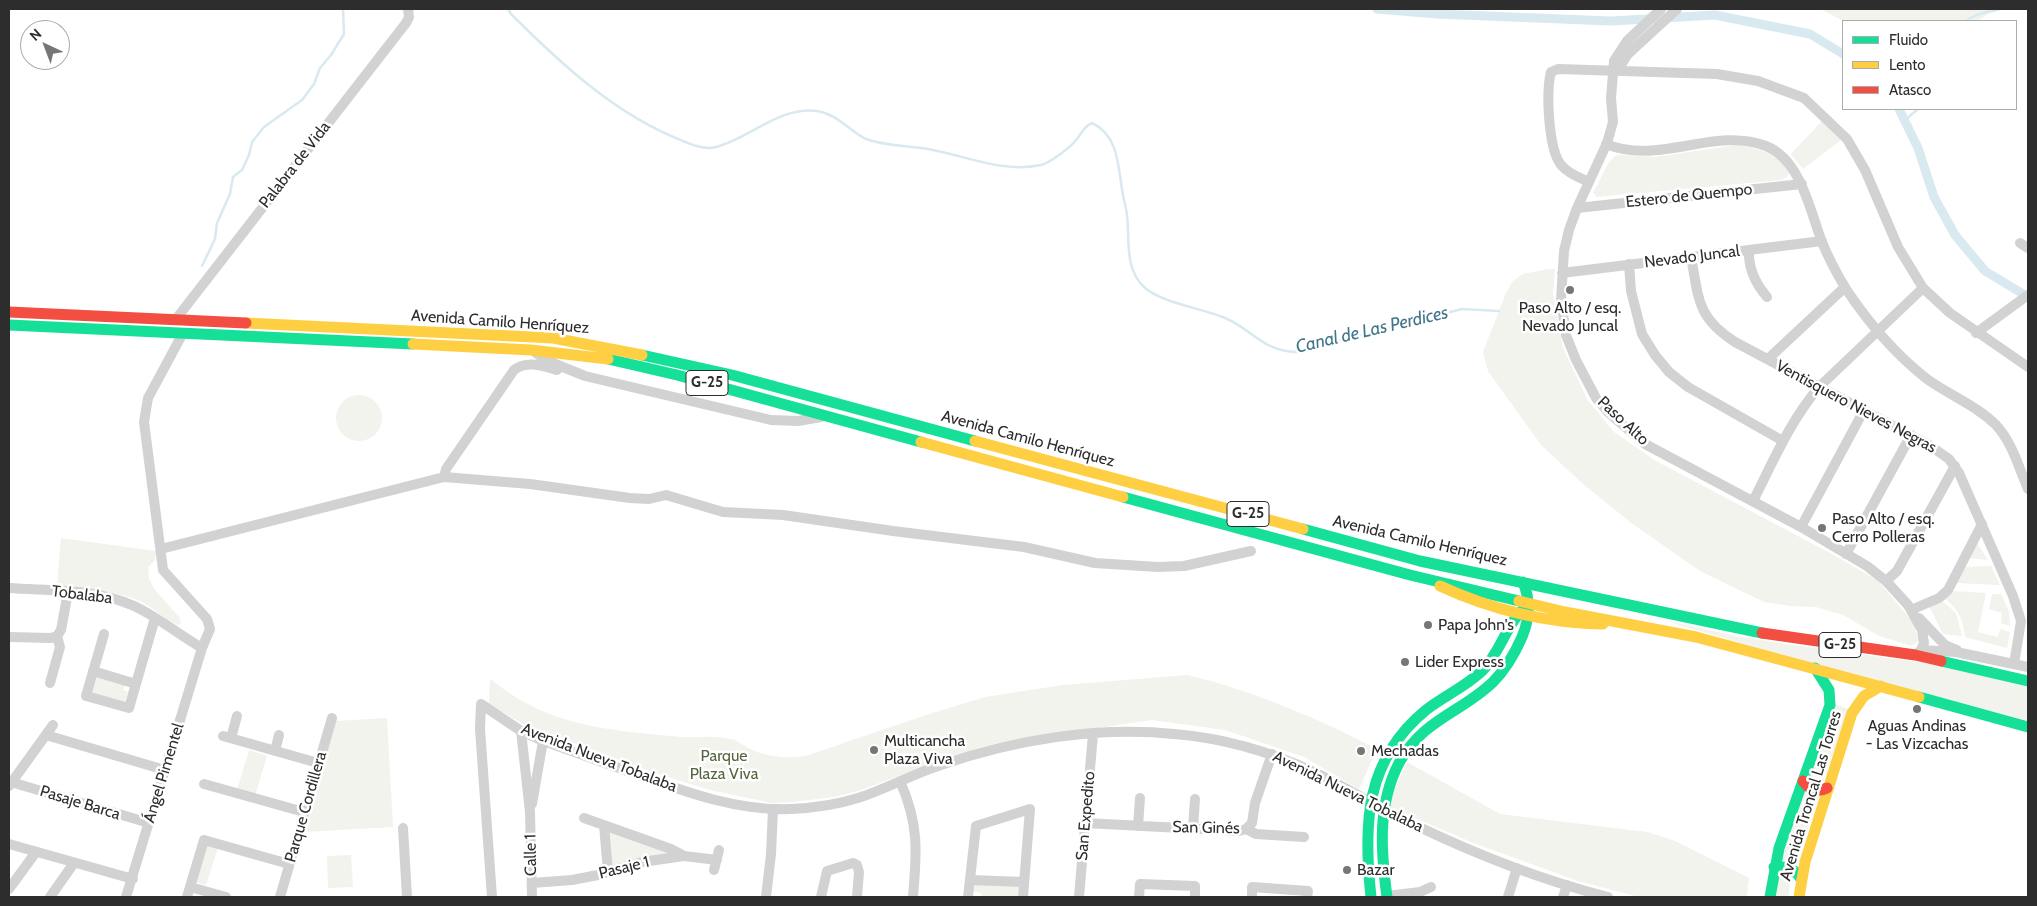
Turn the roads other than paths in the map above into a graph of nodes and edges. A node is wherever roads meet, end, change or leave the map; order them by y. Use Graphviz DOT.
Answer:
graph roads {
  1 [pos="408,9"];
  2 [pos="1661,9"];
  3 [pos="1677,9"];
  4 [pos="1638,46"];
  5 [pos="1612,72"];
  6 [pos="1639,72"];
  7 [pos="1606,144"];
  8 [pos="1589,182"];
  9 [pos="1802,184"];
  10 [pos="1577,208"];
  11 [pos="1822,241"];
  12 [pos="1749,250"];
  13 [pos="1691,257"];
  14 [pos="1629,264"];
  15 [pos="1562,273"];
  16 [pos="1845,287"];
  17 [pos="1923,288"];
  18 [pos="2028,295"];
  19 [pos="1768,297"];
  20 [pos="9,312"];
  21 [pos="176,319"];
  22 [pos="9,325"];
  23 [pos="1878,332"];
  24 [pos="183,333"];
  25 [pos="1976,333"];
  26 [pos="531,350"];
  27 [pos="1768,359"];
  28 [pos="2028,367"];
  29 [pos="585,376"];
  30 [pos="1819,387"];
  31 [pos="1864,410"];
  32 [pos="825,416"];
  33 [pos="1911,435"];
  34 [pos="1783,441"];
  35 [pos="1955,466"];
  36 [pos="444,477"];
  37 [pos="2028,489"];
  38 [pos="1752,501"];
  39 [pos="1982,524"];
  40 [pos="1801,526"];
  41 [pos="161,548"];
  42 [pos="1251,552"];
  43 [pos="1846,554"];
  44 [pos="1426,578"];
  45 [pos="1886,581"];
  46 [pos="1523,582"];
  47 [pos="9,588"];
  48 [pos="68,592"];
  49 [pos="1530,604"];
  50 [pos="1652,610"];
  51 [pos="1911,610"];
  52 [pos="1517,614"];
  53 [pos="1529,617"];
  54 [pos="155,618"];
  55 [pos="1624,623"];
  56 [pos="104,634"];
  57 [pos="57,636"];
  58 [pos="9,637"];
  59 [pos="202,648"];
  60 [pos="1499,650"];
  61 [pos="1918,653"];
  62 [pos="1968,654"];
  63 [pos="1511,660"];
  64 [pos="2014,664"];
  65 [pos="2028,667"];
  66 [pos="1815,668"];
  67 [pos="93,671"];
  68 [pos="2028,681"];
  69 [pos="50,682"];
  70 [pos="136,684"];
  71 [pos="1881,686"];
  72 [pos="238,716"];
  73 [pos="332,718"];
  74 [pos="53,725"];
  75 [pos="2028,727"];
  76 [pos="521,731"];
  77 [pos="1093,734"];
  78 [pos="46,735"];
  79 [pos="279,735"];
  80 [pos="543,741"];
  81 [pos="275,751"];
  82 [pos="1272,754"];
  83 [pos="318,763"];
  84 [pos="165,770"];
  85 [pos="900,781"];
  86 [pos="1803,781"];
  87 [pos="10,784"];
  88 [pos="204,784"];
  89 [pos="1827,788"];
  90 [pos="1140,798"];
  91 [pos="1195,799"];
  92 [pos="1370,802"];
  93 [pos="773,809"];
  94 [pos="1383,809"];
  95 [pos="304,812"];
  96 [pos="530,812"];
  97 [pos="584,818"];
  98 [pos="149,824"];
  99 [pos="1085,824"];
  100 [pos="604,826"];
  101 [pos="1138,826"];
  102 [pos="404,828"];
  103 [pos="1193,828"];
  104 [pos="1246,829"];
  105 [pos="1304,837"];
  106 [pos="9,844"];
  107 [pos="36,852"];
  108 [pos="684,856"];
  109 [pos="717,860"];
  110 [pos="74,863"];
  111 [pos="289,864"];
  112 [pos="1774,867"];
  113 [pos="1517,868"];
  114 [pos="608,872"];
  115 [pos="1801,879"];
  116 [pos="133,880"];
  117 [pos="970,880"];
  118 [pos="1024,882"];
  119 [pos="532,883"];
  120 [pos="1567,885"];
  121 [pos="1431,887"];
  122 [pos="9,890"];
  123 [pos="189,892"];
  124 [pos="50,897"];
  125 [pos="126,897"];
  126 [pos="226,897"];
  127 [pos="280,897"];
  128 [pos="407,897"];
  129 [pos="492,897"];
  130 [pos="532,897"];
  131 [pos="766,897"];
  132 [pos="821,897"];
  133 [pos="857,897"];
  134 [pos="913,897"];
  135 [pos="968,897"];
  136 [pos="1023,897"];
  137 [pos="1079,897"];
  138 [pos="1139,897"];
  139 [pos="1195,897"];
  140 [pos="1252,897"];
  141 [pos="1307,897"];
  142 [pos="1371,897"];
  143 [pos="1387,897"];
  144 [pos="1508,897"];
  145 [pos="1563,897"];
  146 [pos="1608,897"];
  147 [pos="1770,897"];
  148 [pos="1799,897"];
  1 -- 21 [label="street, Palabra de Vida"];
  2 -- 5 [label="street"];
  3 -- 4 [label="street"];
  4 -- 5 [label="street"];
  4 -- 6 [label="street"];
  5 -- 6 [label="street"];
  5 -- 7 [label="street, Paso Alto"];
  5 -- 8 [label="street"];
  6 -- 17 [label="street"];
  7 -- 8 [label="street, Paso Alto"];
  7 -- 9 [label="street"];
  8 -- 10 [label="street, Paso Alto"];
  9 -- 10 [label="street, Estero de Quempo"];
  9 -- 11 [label="street"];
  10 -- 15 [label="street, Paso Alto"];
  11 -- 12 [label="street, Nevado Juncal"];
  11 -- 16 [label="street"];
  12 -- 13 [label="street, Nevado Juncal"];
  12 -- 19 [label="street"];
  13 -- 14 [label="street, Nevado Juncal"];
  13 -- 27 [label="street, Ventisquero Nieves Negras"];
  14 -- 15 [label="street, Nevado Juncal"];
  14 -- 34 [label="street"];
  15 -- 38 [label="street, Paso Alto"];
  16 -- 23 [label="street"];
  16 -- 27 [label="street"];
  17 -- 23 [label="street"];
  17 -- 25 [label="street"];
  18 -- 25 [label="street"];
  20 -- 21 [label="main road, Avenida Camilo Henríquez / G-25"];
  21 -- 46 [label="main road, Avenida Camilo Henríquez / G-25"];
  22 -- 24 [label="main road, Avenida Camilo Henríquez / G-25"];
  23 -- 30 [label="street"];
  23 -- 37 [label="street"];
  24 -- 26 [label="main road, Avenida Camilo Henríquez / G-25"];
  24 -- 41 [label="street, Ángel Pimentel"];
  25 -- 28 [label="street"];
  26 -- 29 [label="street"];
  26 -- 32 [label="main road, Avenida Camilo Henríquez / G-25"];
  27 -- 30 [label="street, Ventisquero Nieves Negras"];
  29 -- 32 [label="street"];
  29 -- 36 [label="street"];
  30 -- 31 [label="street, Ventisquero Nieves Negras"];
  30 -- 34 [label="street"];
  31 -- 33 [label="street, Ventisquero Nieves Negras"];
  31 -- 40 [label="street"];
  32 -- 44 [label="main road, Avenida Camilo Henríquez / G-25"];
  33 -- 35 [label="street, Ventisquero Nieves Negras"];
  33 -- 43 [label="street"];
  34 -- 38 [label="street"];
  35 -- 39 [label="street, Ventisquero Nieves Negras"];
  35 -- 45 [label="street"];
  36 -- 41 [label="street"];
  36 -- 42 [label="street"];
  38 -- 40 [label="street, Paso Alto"];
  39 -- 51 [label="street"];
  39 -- 64 [label="street, Ventisquero Nieves Negras"];
  40 -- 43 [label="street, Paso Alto"];
  41 -- 59 [label="street, Ángel Pimentel"];
  43 -- 45 [label="street, Paso Alto"];
  44 -- 49 [label="main road, Avenida Camilo Henríquez / G-25"];
  44 -- 52 [label="main road, Avenida Camilo Henríquez"];
  45 -- 51 [label="street, Paso Alto"];
  46 -- 49 [label="main road"];
  46 -- 50 [label="main road, Avenida Camilo Henríquez / G-25"];
  47 -- 48 [label="street, Tobalaba"];
  48 -- 54 [label="street, Tobalaba"];
  48 -- 57 [label="street"];
  49 -- 50 [label="main road"];
  49 -- 52 [label="main road"];
  49 -- 53 [label="main road"];
  49 -- 55 [label="main road, Avenida Camilo Henríquez / G-25"];
  50 -- 61 [label="main road, Avenida Camilo Henríquez / G-25"];
  51 -- 61 [label="street, Paso Alto"];
  51 -- 62 [label="street, Paso Alto"];
  52 -- 53 [label="main road, Avenida Camilo Henríquez"];
  52 -- 60 [label="main road"];
  53 -- 55 [label="main road, Avenida Camilo Henríquez"];
  53 -- 63 [label="main road"];
  54 -- 59 [label="street, Tobalaba"];
  54 -- 70 [label="street"];
  55 -- 66 [label="main road, Avenida Camilo Henríquez / G-25"];
  56 -- 67 [label="street"];
  57 -- 58 [label="street"];
  57 -- 69 [label="street"];
  59 -- 84 [label="street, Ángel Pimentel"];
  60 -- 63 [label="main road"];
  60 -- 92 [label="main road"];
  61 -- 62 [label="street"];
  61 -- 68 [label="main road, Avenida Camilo Henríquez / G-25"];
  62 -- 64 [label="street"];
  63 -- 94 [label="main road"];
  64 -- 65 [label="street"];
  66 -- 71 [label="main road, Avenida Camilo Henríquez / G-25"];
  66 -- 86 [label="main road, Avenida Troncal Las Torres"];
  67 -- 70 [label="street"];
  67 -- 70 [label="street"];
  71 -- 75 [label="main road, Avenida Camilo Henríquez / G-25"];
  71 -- 89 [label="main road, Avenida Troncal Las Torres"];
  72 -- 81 [label="street"];
  73 -- 83 [label="street, Parque Cordillera"];
  74 -- 78 [label="street"];
  76 -- 80 [label="street, Avenida Nueva Tobalaba"];
  76 -- 96 [label="street, Calle 1"];
  76 -- 129 [label="street, Avenida Nueva Tobalaba"];
  77 -- 82 [label="street, Avenida Nueva Tobalaba"];
  77 -- 85 [label="street, Avenida Nueva Tobalaba"];
  77 -- 99 [label="street, San Expedito"];
  78 -- 84 [label="street"];
  78 -- 87 [label="street"];
  79 -- 81 [label="street"];
  80 -- 93 [label="street, Avenida Nueva Tobalaba"];
  80 -- 96 [label="street, Calle 1"];
  81 -- 83 [label="street"];
  82 -- 92 [label="street, Avenida Nueva Tobalaba"];
  82 -- 104 [label="street, San Ginés"];
  83 -- 95 [label="street, Parque Cordillera"];
  84 -- 98 [label="street, Ángel Pimentel"];
  85 -- 93 [label="street, Avenida Nueva Tobalaba"];
  85 -- 134 [label="street"];
  86 -- 89 [label="main road"];
  86 -- 112 [label="main road, Avenida Troncal Las Torres"];
  87 -- 98 [label="street, Pasaje Barca"];
  88 -- 95 [label="street"];
  89 -- 115 [label="main road, Avenida Troncal Las Torres"];
  90 -- 101 [label="street"];
  91 -- 103 [label="street"];
  92 -- 94 [label="street, Avenida Nueva Tobalaba"];
  92 -- 142 [label="main road"];
  93 -- 131 [label="street"];
  94 -- 113 [label="street, Avenida Nueva Tobalaba"];
  94 -- 143 [label="main road"];
  95 -- 111 [label="street, Parque Cordillera"];
  96 -- 119 [label="street, Calle 1"];
  97 -- 100 [label="street"];
  98 -- 116 [label="street, Ángel Pimentel"];
  99 -- 101 [label="street, San Ginés"];
  99 -- 137 [label="street, San Expedito"];
  100 -- 108 [label="street"];
  100 -- 114 [label="street"];
  101 -- 103 [label="street, San Ginés"];
  102 -- 128 [label="street"];
  103 -- 104 [label="street, San Ginés"];
  104 -- 105 [label="street"];
  106 -- 107 [label="street"];
  107 -- 110 [label="street"];
  107 -- 122 [label="street"];
  108 -- 109 [label="street, Pasaje 1"];
  108 -- 114 [label="street, Pasaje 1"];
  110 -- 116 [label="street"];
  110 -- 124 [label="street"];
  111 -- 123 [label="street"];
  111 -- 127 [label="street, Parque Cordillera"];
  112 -- 115 [label="main road"];
  112 -- 147 [label="main road, Avenida Troncal Las Torres"];
  113 -- 120 [label="street, Avenida Nueva Tobalaba"];
  113 -- 144 [label="street"];
  114 -- 119 [label="street, Pasaje 1"];
  115 -- 148 [label="main road, Avenida Troncal Las Torres"];
  116 -- 125 [label="street, Ángel Pimentel"];
  117 -- 118 [label="street"];
  117 -- 118 [label="street"];
  117 -- 135 [label="street"];
  118 -- 136 [label="street"];
  119 -- 130 [label="street, Calle 1"];
  120 -- 145 [label="street"];
  120 -- 146 [label="street, Avenida Nueva Tobalaba"];
  121 -- 143 [label="street"];
  123 -- 126 [label="street"];
  132 -- 133 [label="street"];
  138 -- 139 [label="street"];
  140 -- 141 [label="street"];
}
